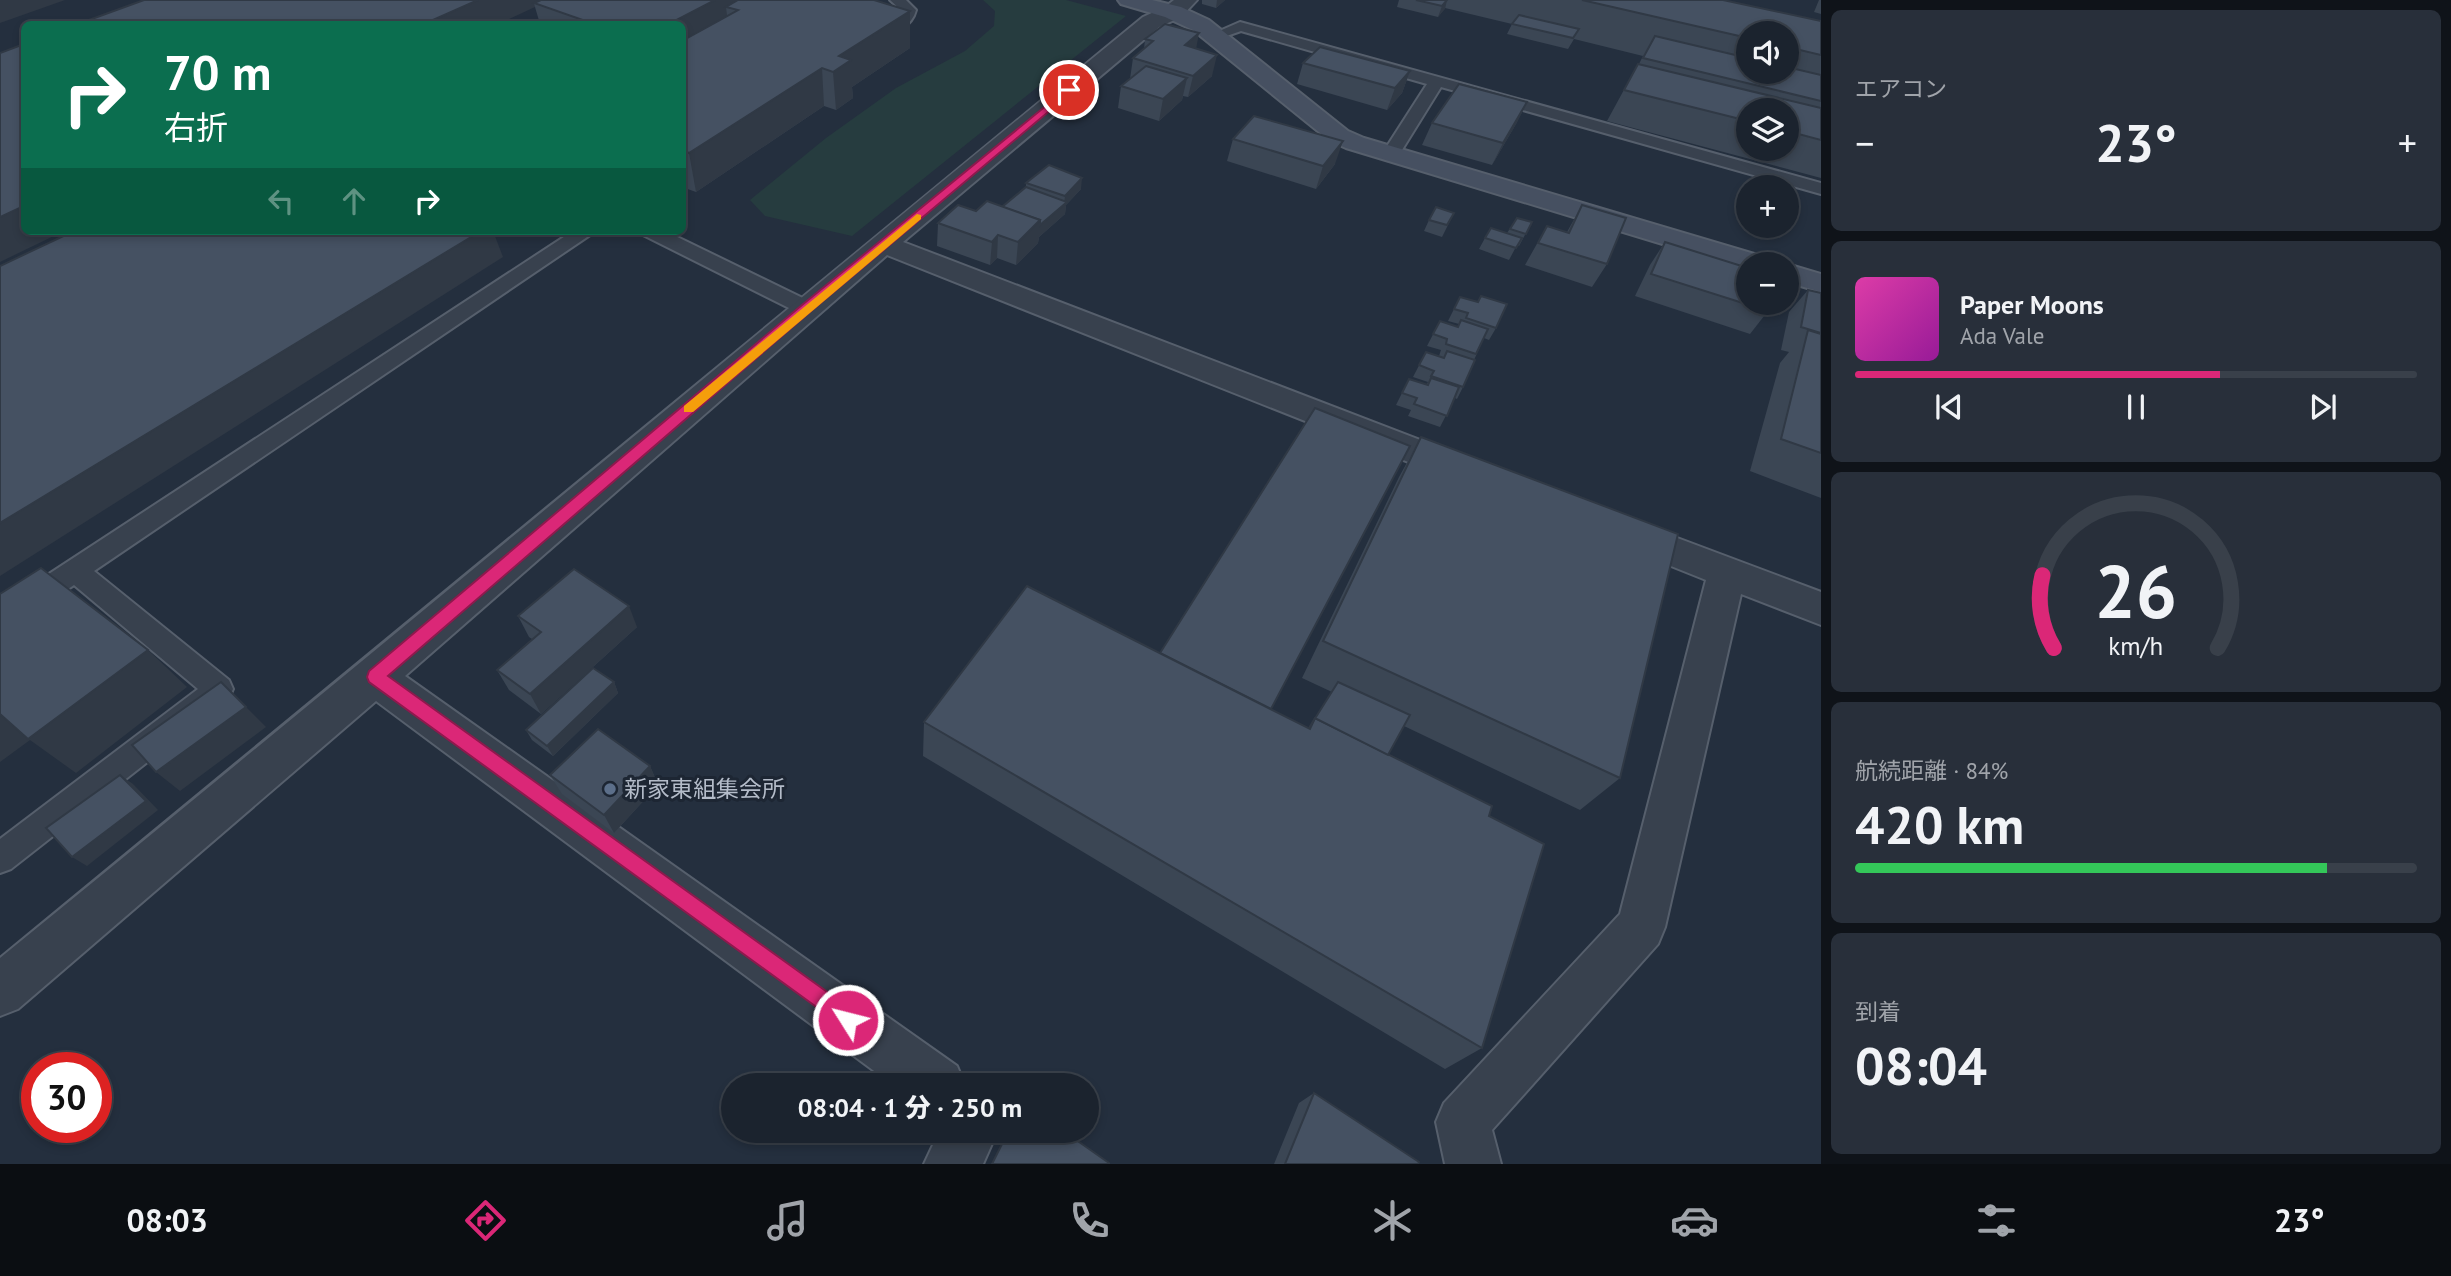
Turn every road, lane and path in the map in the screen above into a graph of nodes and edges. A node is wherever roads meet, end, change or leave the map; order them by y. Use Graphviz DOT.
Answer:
graph roads {
  1 [pos="897,0"];
  2 [pos="1128,0"];
  3 [pos="1180,6"];
  4 [pos="867,33"];
  5 [pos="1215,36"];
  6 [pos="1437,81"];
  7 [pos="1391,154"];
  8 [pos="1821,189"];
  9 [pos="580,235"];
  10 [pos="658,235"];
  11 [pos="884,244"];
  12 [pos="1736,257"];
  13 [pos="1799,277"];
  14 [pos="1821,283"];
  15 [pos="806,308"];
  16 [pos="1494,481"];
  17 [pos="1597,522"];
  18 [pos="74,570"];
  19 [pos="1727,572"];
  20 [pos="1821,609"];
  21 [pos="0,620"];
  22 [pos="375,677"];
  23 [pos="0,858"];
  24 [pos="0,991"];
  25 [pos="921,1073"];
  26 [pos="964,1143"];
  27 [pos="952,1164"];
  28 [pos="1473,1164"];
  1 -- 4 [label="lane"];
  2 -- 3 [label="street"];
  3 -- 5 [label="street"];
  3 -- 11 [label="street"];
  5 -- 6 [label="lane"];
  5 -- 7 [label="street"];
  6 -- 7 [label="lane"];
  6 -- 8 [label="lane"];
  7 -- 12 [label="street"];
  9 -- 18 [label="lane"];
  10 -- 15 [label="lane"];
  11 -- 15 [label="street"];
  11 -- 16 [label="street"];
  13 -- 14 [label="street"];
  15 -- 22 [label="street"];
  17 -- 19 [label="street"];
  18 -- 21 [label="lane"];
  18 -- 23 [label="lane"];
  19 -- 20 [label="street"];
  19 -- 28 [label="street"];
  22 -- 24 [label="street"];
  22 -- 25 [label="street"];
  26 -- 27 [label="street"];
}
